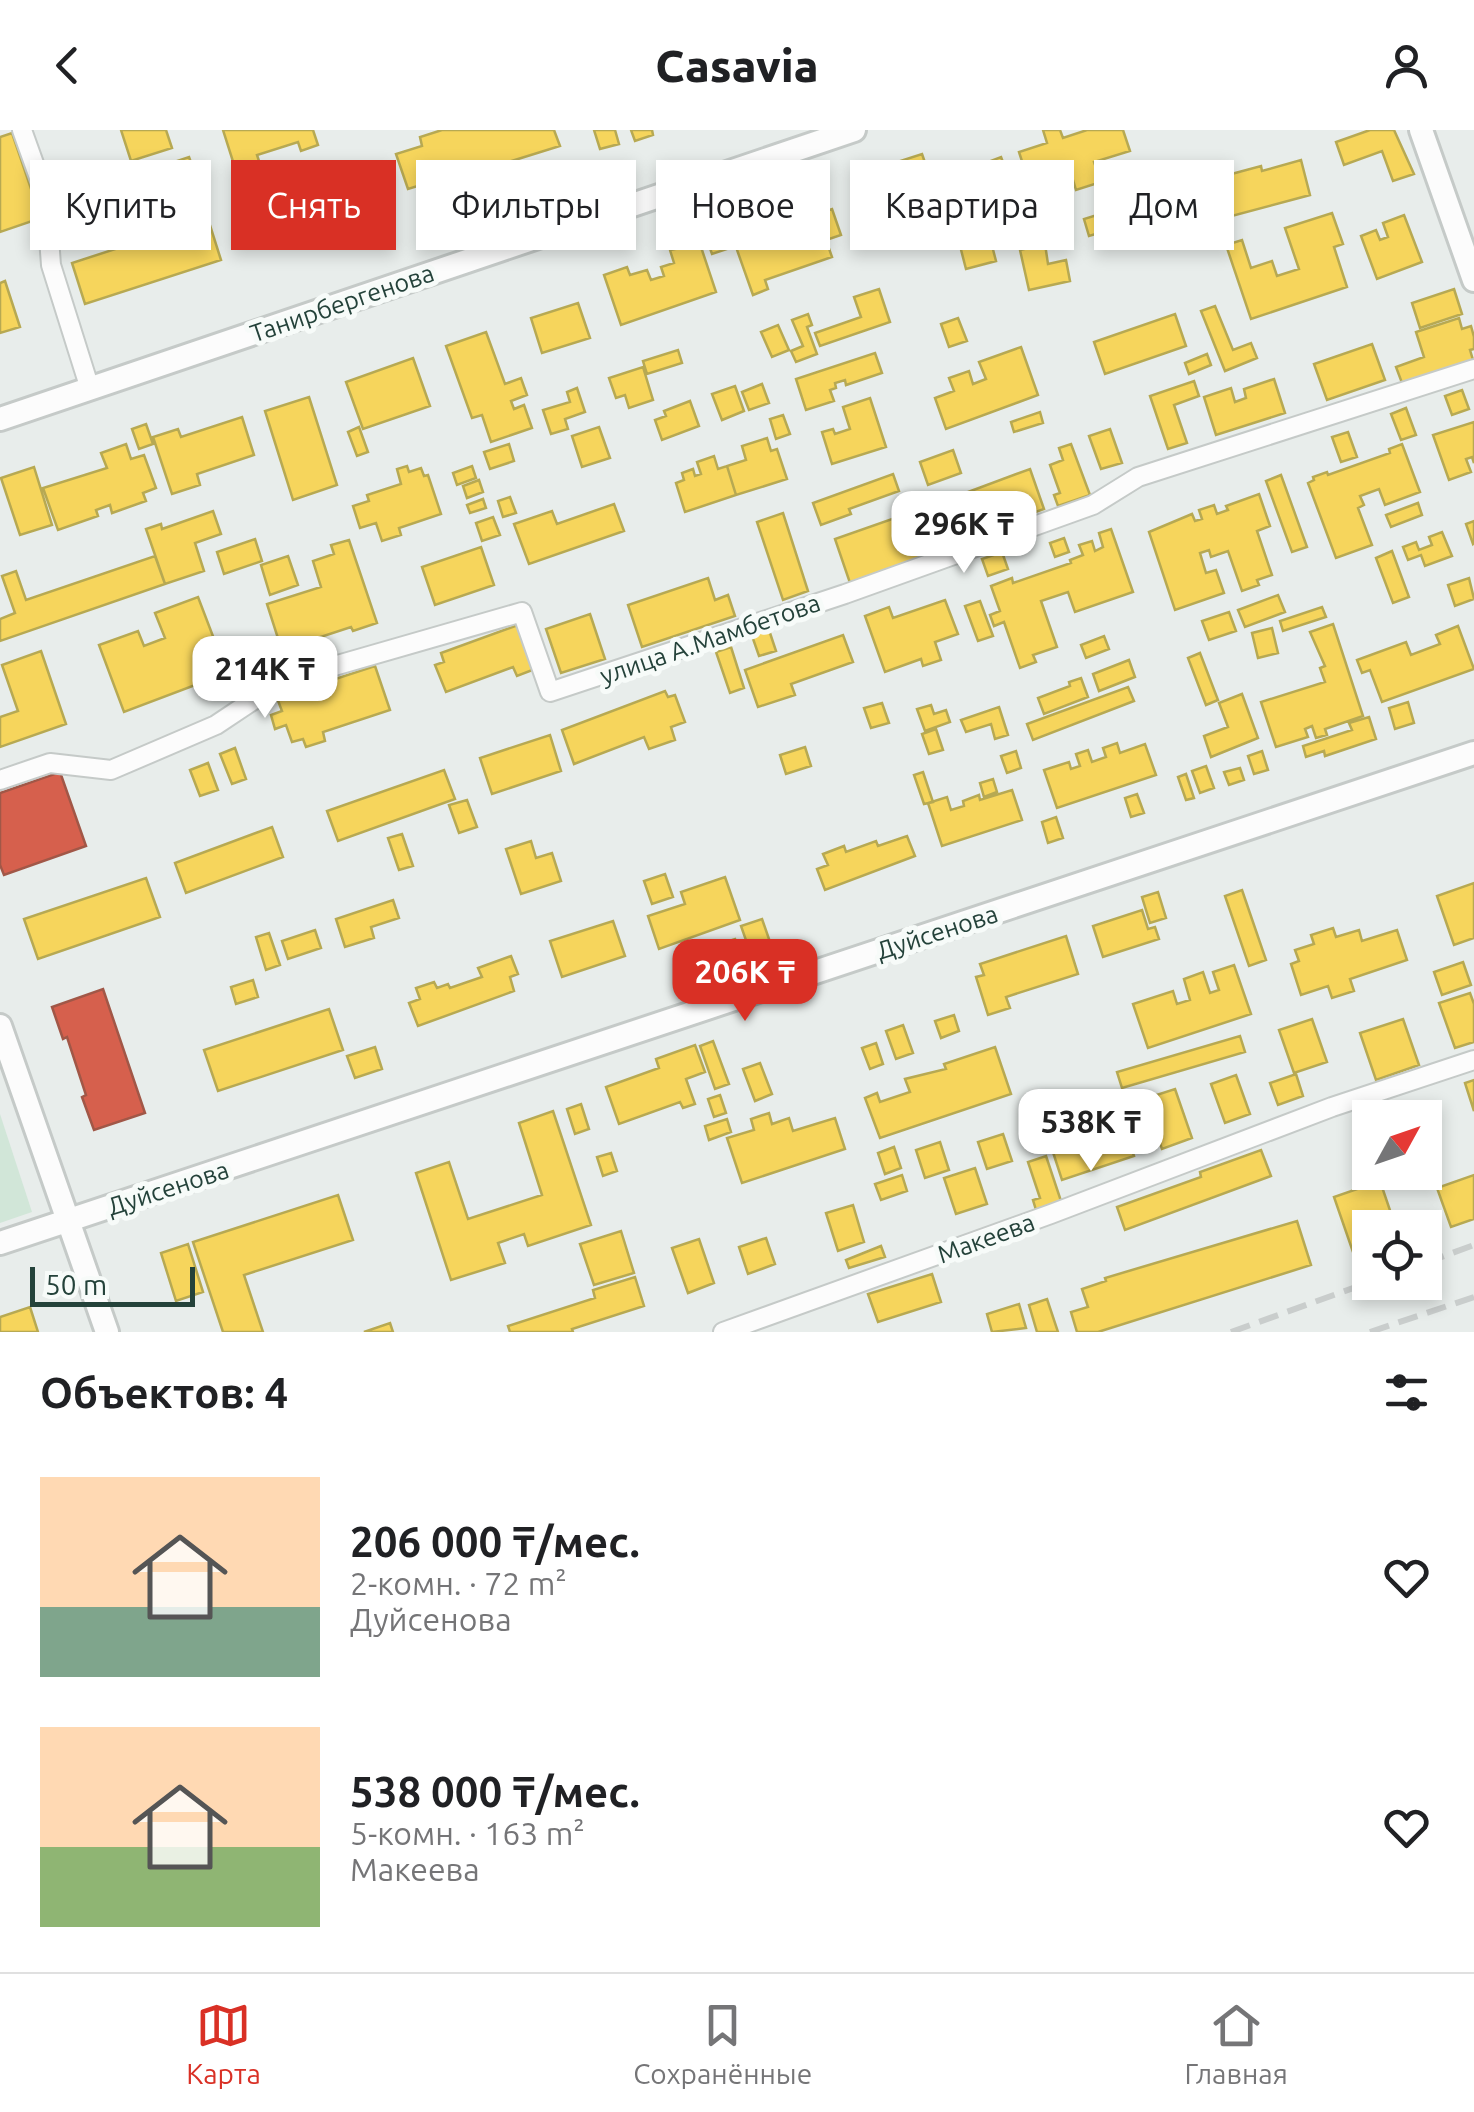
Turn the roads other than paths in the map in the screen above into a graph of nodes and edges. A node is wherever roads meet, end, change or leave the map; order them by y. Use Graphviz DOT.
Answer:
graph roads {
  1 [pos="22,130"];
  2 [pos="854,130"];
  3 [pos="1421,130"];
  4 [pos="1474,280"];
  5 [pos="1474,369"];
  6 [pos="90,389"];
  7 [pos="0,419"];
  8 [pos="1474,753"];
  9 [pos="0,780"];
  10 [pos="0,1026"];
  11 [pos="1474,1060"];
  12 [pos="69,1221"];
  13 [pos="0,1242"];
  14 [pos="106,1332"];
  15 [pos="723,1332"];
  1 -- 6 [label="street"];
  2 -- 6 [label="street, Танирбергенова"];
  3 -- 4 [label="street"];
  5 -- 9 [label="street, улица А.Мамбетова"];
  6 -- 7 [label="street, Танирбергенова"];
  8 -- 12 [label="street, Дуйсенова"];
  10 -- 12 [label="street"];
  11 -- 15 [label="street, Макеева"];
  12 -- 13 [label="street, Дуйсенова"];
  12 -- 14 [label="street"];
}
